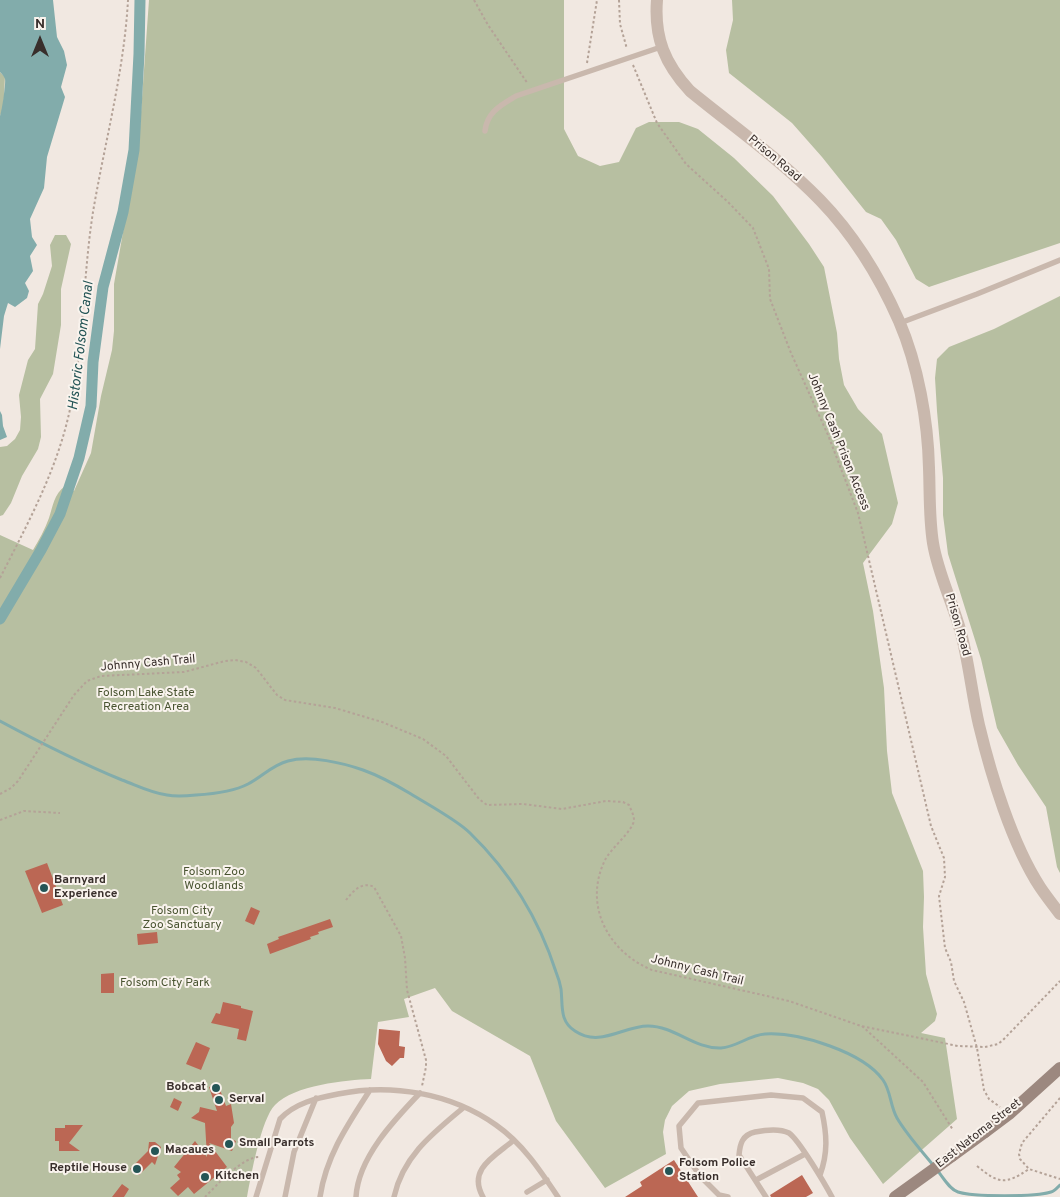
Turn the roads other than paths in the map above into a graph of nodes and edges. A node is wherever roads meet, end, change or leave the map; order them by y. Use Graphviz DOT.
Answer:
graph roads {
  1 [pos="657,0"];
  2 [pos="661,47"];
  3 [pos="485,131"];
  4 [pos="1060,260"];
  5 [pos="900,323"];
  6 [pos="1060,914"];
  7 [pos="1060,1068"];
  8 [pos="370,1090"];
  9 [pos="420,1093"];
  10 [pos="316,1098"];
  11 [pos="463,1108"];
  12 [pos="514,1140"];
  13 [pos="804,1154"];
  14 [pos="820,1175"];
  15 [pos="546,1180"];
  16 [pos="756,1180"];
  17 [pos="527,1192"];
  18 [pos="899,1194"];
  19 [pos="256,1197"];
  20 [pos="284,1197"];
  21 [pos="320,1197"];
  22 [pos="356,1197"];
  23 [pos="394,1197"];
  24 [pos="484,1197"];
  25 [pos="558,1197"];
  26 [pos="728,1197"];
  27 [pos="764,1197"];
  28 [pos="832,1197"];
  1 -- 2 [label="street, Prison Road"];
  2 -- 3 [label="lane"];
  2 -- 5 [label="street, Prison Road"];
  4 -- 5 [label="lane"];
  5 -- 6 [label="street, Prison Road"];
  7 -- 18 [label="main road, East Natoma Street, bridge"];
  8 -- 9 [label="lane"];
  8 -- 10 [label="lane"];
  8 -- 21 [label="lane"];
  9 -- 11 [label="lane"];
  9 -- 22 [label="lane"];
  10 -- 19 [label="lane"];
  10 -- 20 [label="lane"];
  11 -- 12 [label="lane"];
  11 -- 23 [label="lane"];
  12 -- 15 [label="lane"];
  12 -- 24 [label="lane"];
  13 -- 14 [label="lane"];
  13 -- 16 [label="lane"];
  13 -- 16 [label="lane"];
  14 -- 26 [label="lane"];
  14 -- 28 [label="lane"];
  15 -- 17 [label="lane"];
  15 -- 25 [label="lane"];
  16 -- 27 [label="lane"];
}
